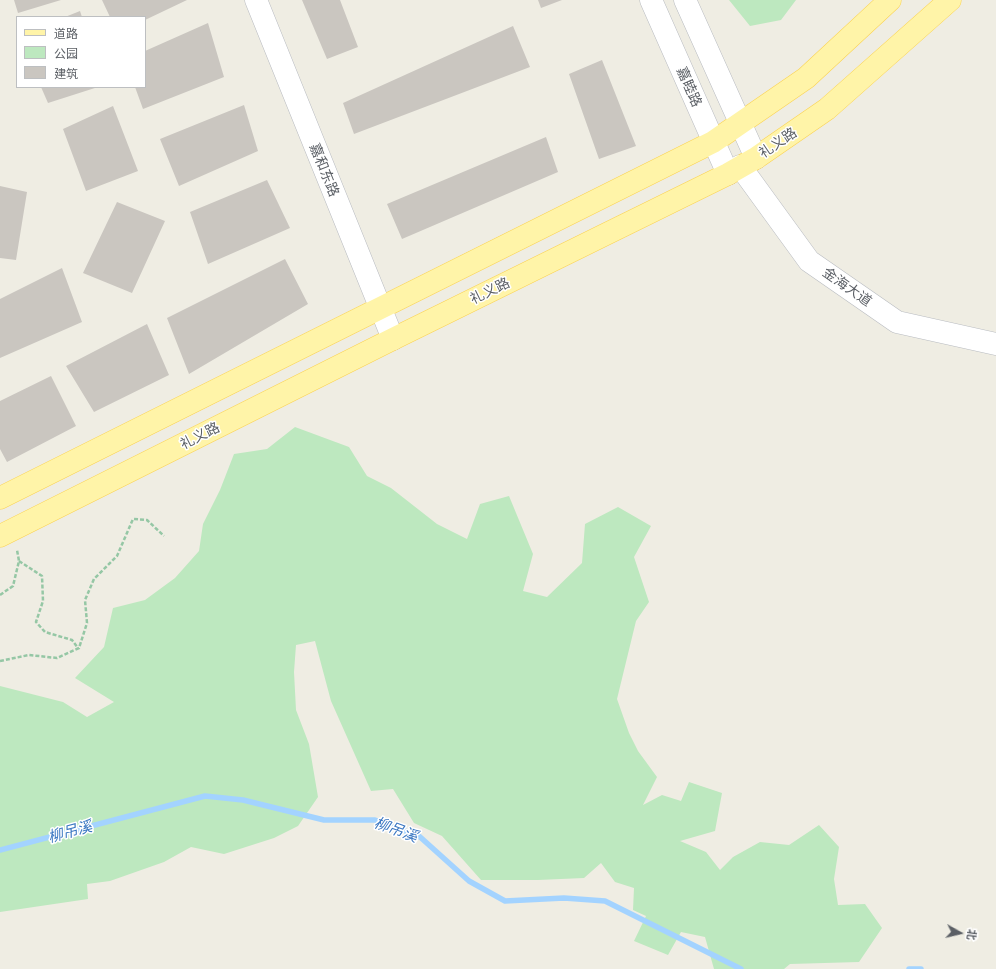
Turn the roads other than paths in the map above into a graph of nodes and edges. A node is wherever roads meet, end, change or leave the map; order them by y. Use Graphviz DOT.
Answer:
graph roads {
  1 [pos="256,0"];
  2 [pos="651,0"];
  3 [pos="685,0"];
  4 [pos="890,0"];
  5 [pos="950,0"];
  6 [pos="740,124"];
  7 [pos="713,142"];
  8 [pos="741,166"];
  9 [pos="380,309"];
  10 [pos="393,339"];
  11 [pos="996,344"];
  12 [pos="0,498"];
  13 [pos="6,533"];
  1 -- 9 [label="street, 嘉和东路"];
  2 -- 7 [label="street, 嘉睦路"];
  3 -- 6 [label="street"];
  4 -- 6 [label="main road"];
  5 -- 8 [label="main road, 礼义路"];
  6 -- 7 [label="main road"];
  6 -- 8 [label="street"];
  7 -- 8 [label="street, 嘉睦路"];
  7 -- 9 [label="main road"];
  8 -- 10 [label="main road, 礼义路"];
  8 -- 11 [label="street, 金海大道"];
  9 -- 10 [label="street, 嘉和东路"];
  9 -- 12 [label="main road"];
  10 -- 13 [label="main road, 礼义路"];
}
